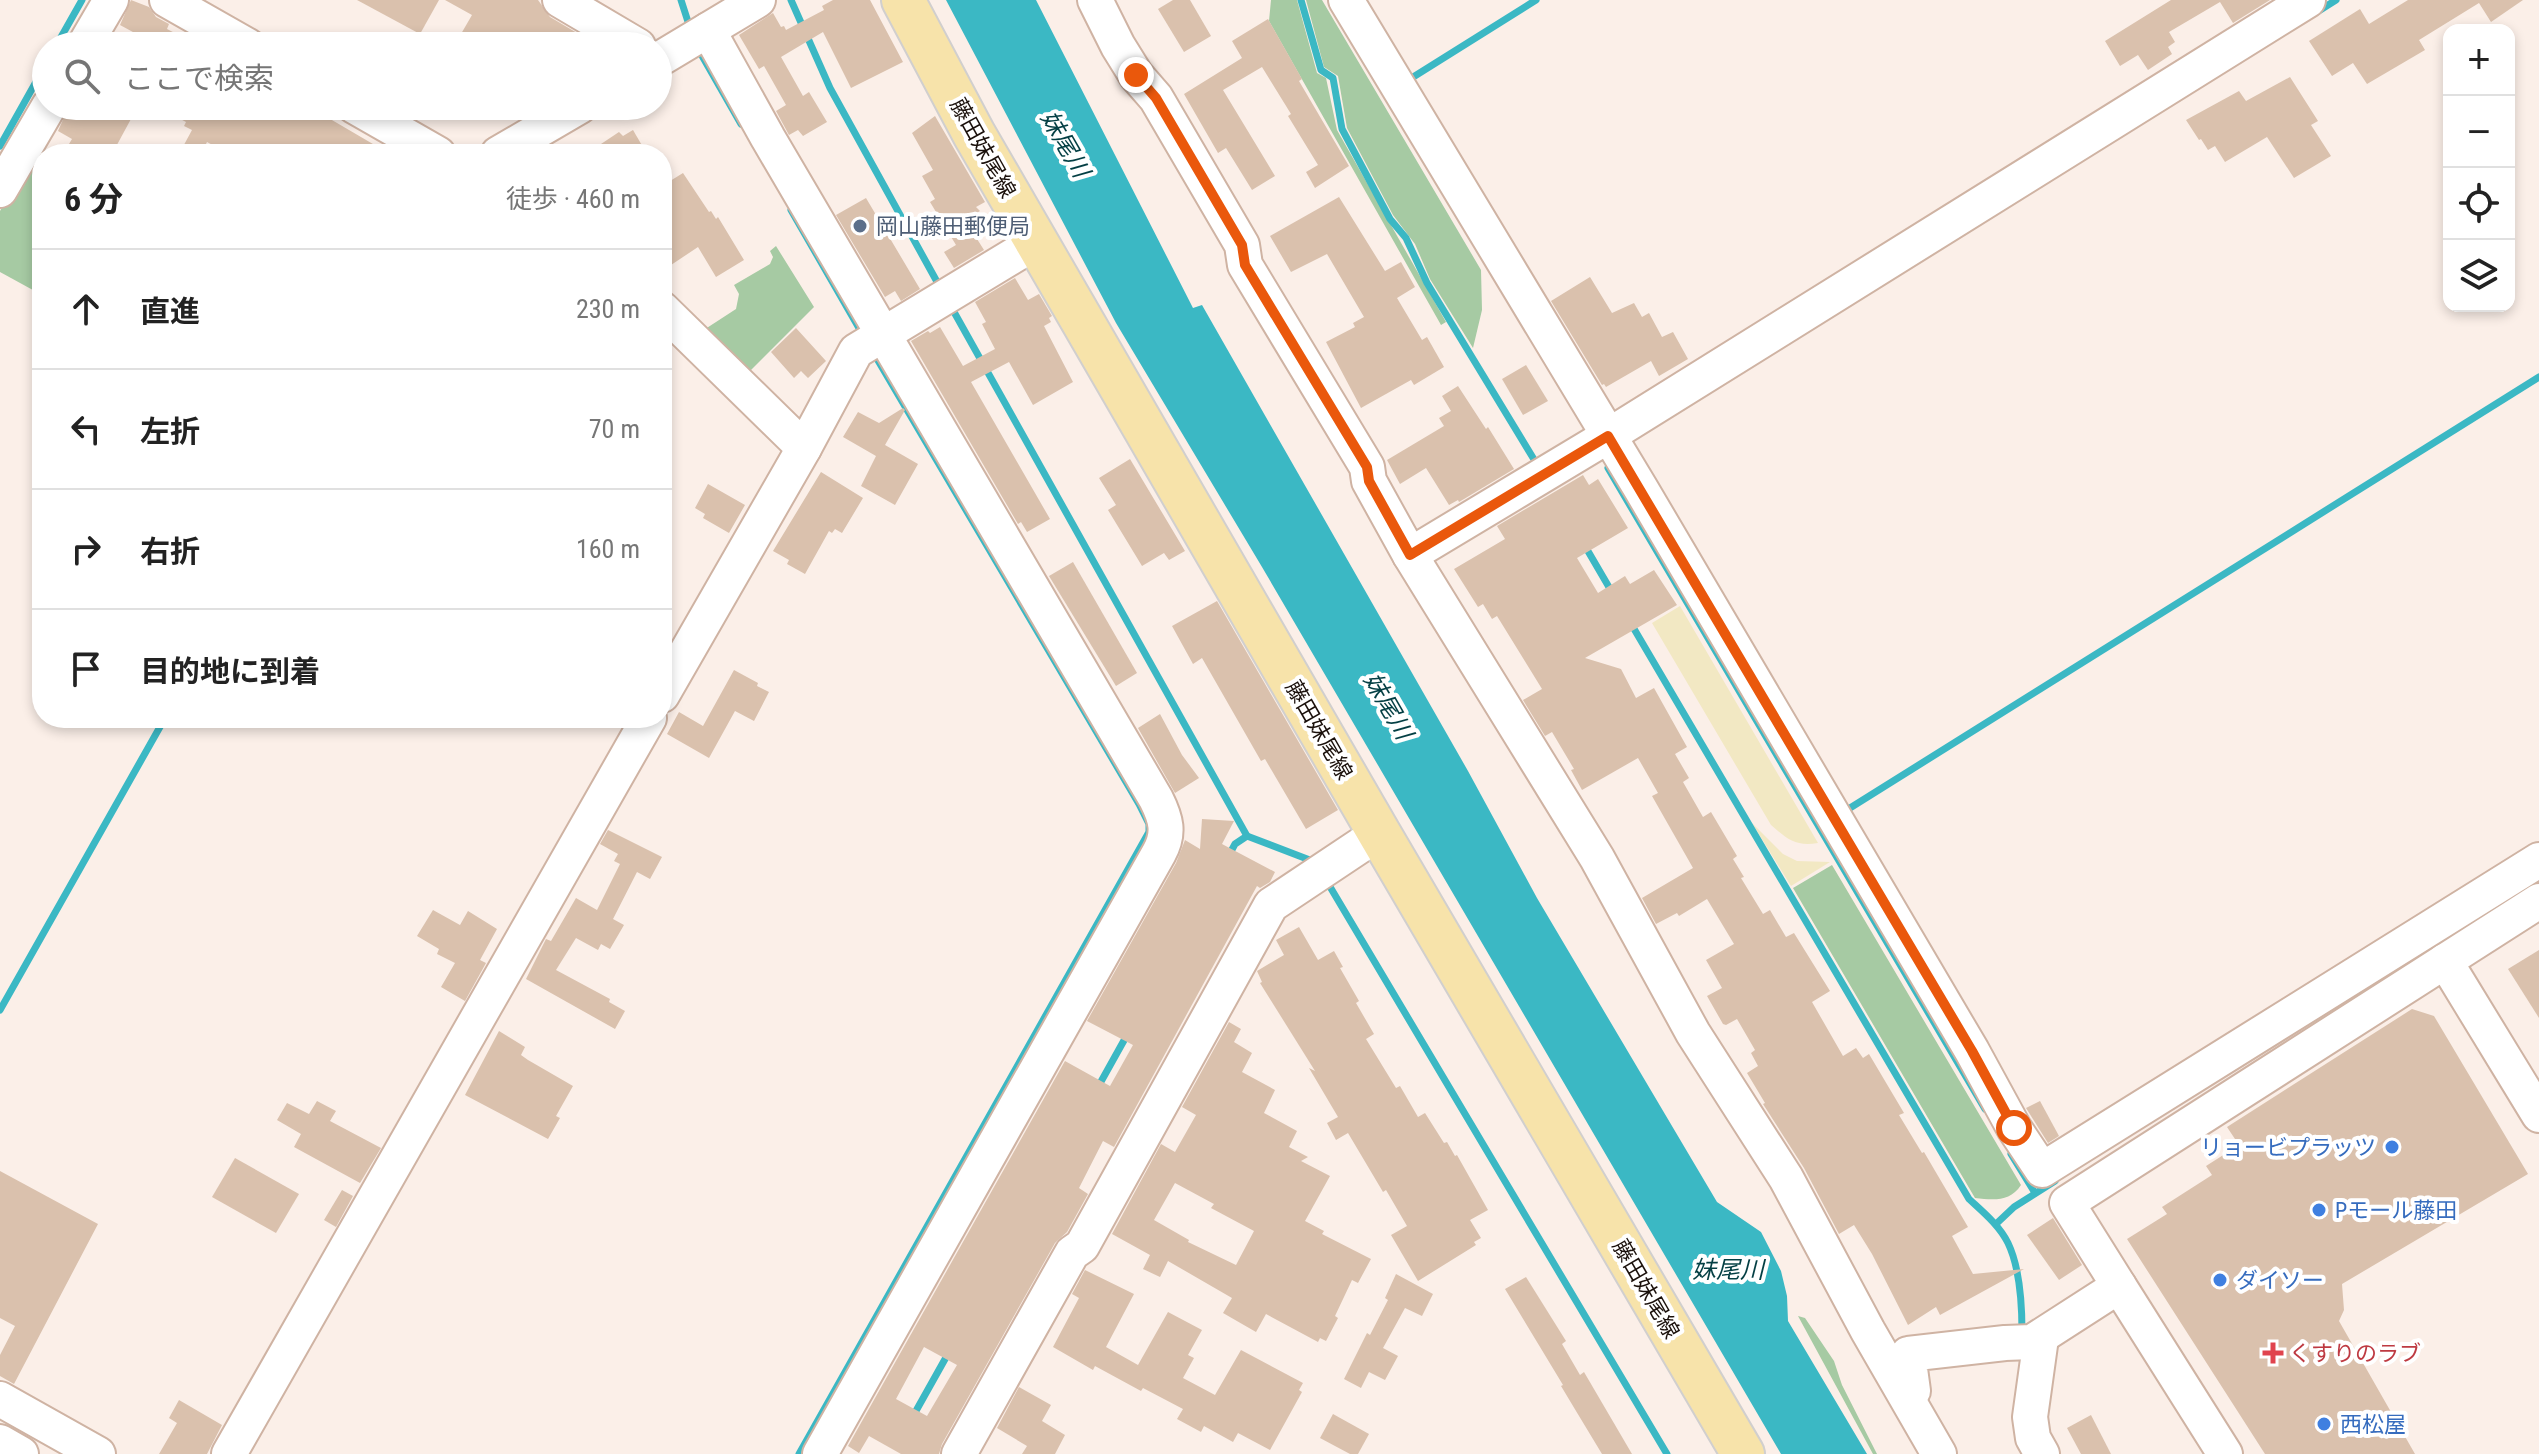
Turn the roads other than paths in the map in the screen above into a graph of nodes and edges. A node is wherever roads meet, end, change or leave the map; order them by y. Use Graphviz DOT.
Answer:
graph roads {
  1 [pos="111,0"];
  2 [pos="167,0"];
  3 [pos="560,0"];
  4 [pos="758,0"];
  5 [pos="903,0"];
  6 [pos="1095,0"];
  7 [pos="1346,0"];
  8 [pos="2308,0"];
  9 [pos="92,32"];
  10 [pos="223,32"];
  11 [pos="637,32"];
  12 [pos="673,47"];
  13 [pos="41,120"];
  14 [pos="378,120"];
  15 [pos="556,120"];
  16 [pos="420,144"];
  17 [pos="515,144"];
  18 [pos="0,190"];
  19 [pos="1036,242"];
  20 [pos="672,319"];
  21 [pos="873,340"];
  22 [pos="1605,444"];
  23 [pos="804,448"];
  24 [pos="1410,555"];
  25 [pos="672,678"];
  26 [pos="643,728"];
  27 [pos="1379,833"];
  28 [pos="2539,860"];
  29 [pos="2539,901"];
  30 [pos="2445,961"];
  31 [pos="2539,1115"];
  32 [pos="2054,1184"];
  33 [pos="2119,1286"];
  34 [pos="1868,1331"];
  35 [pos="2026,1341"];
  36 [pos="1908,1354"];
  37 [pos="0,1399"];
  38 [pos="1908,1400"];
  39 [pos="0,1442"];
  40 [pos="21,1454"];
  41 [pos="98,1454"];
  42 [pos="229,1454"];
  43 [pos="820,1454"];
  44 [pos="959,1454"];
  45 [pos="1743,1454"];
  46 [pos="1939,1454"];
  47 [pos="2042,1454"];
  48 [pos="2225,1454"];
  1 -- 9 [label="street"];
  2 -- 10 [label="street"];
  3 -- 11 [label="street"];
  4 -- 12 [label="street"];
  5 -- 19 [label="main road, 藤田妹尾線"];
  6 -- 24 [label="street"];
  7 -- 22 [label="street"];
  8 -- 22 [label="street"];
  12 -- 21 [label="street"];
  13 -- 18 [label="street"];
  14 -- 16 [label="street"];
  15 -- 17 [label="street"];
  19 -- 21 [label="street"];
  19 -- 27 [label="main road, 藤田妹尾線"];
  20 -- 23 [label="street"];
  21 -- 23 [label="street"];
  21 -- 43 [label="street"];
  22 -- 24 [label="street"];
  22 -- 32 [label="street"];
  23 -- 25 [label="street"];
  24 -- 34 [label="street"];
  26 -- 42 [label="street"];
  27 -- 44 [label="street"];
  27 -- 45 [label="main road, 藤田妹尾線"];
  28 -- 32 [label="street"];
  29 -- 30 [label="street"];
  30 -- 31 [label="street"];
  30 -- 32 [label="street"];
  32 -- 33 [label="street"];
  33 -- 35 [label="street"];
  33 -- 48 [label="street"];
  34 -- 36 [label="street"];
  34 -- 38 [label="street"];
  35 -- 36 [label="street"];
  35 -- 47 [label="street"];
  36 -- 38 [label="street"];
  37 -- 41 [label="street"];
  38 -- 46 [label="street"];
  39 -- 40 [label="street"];
}
